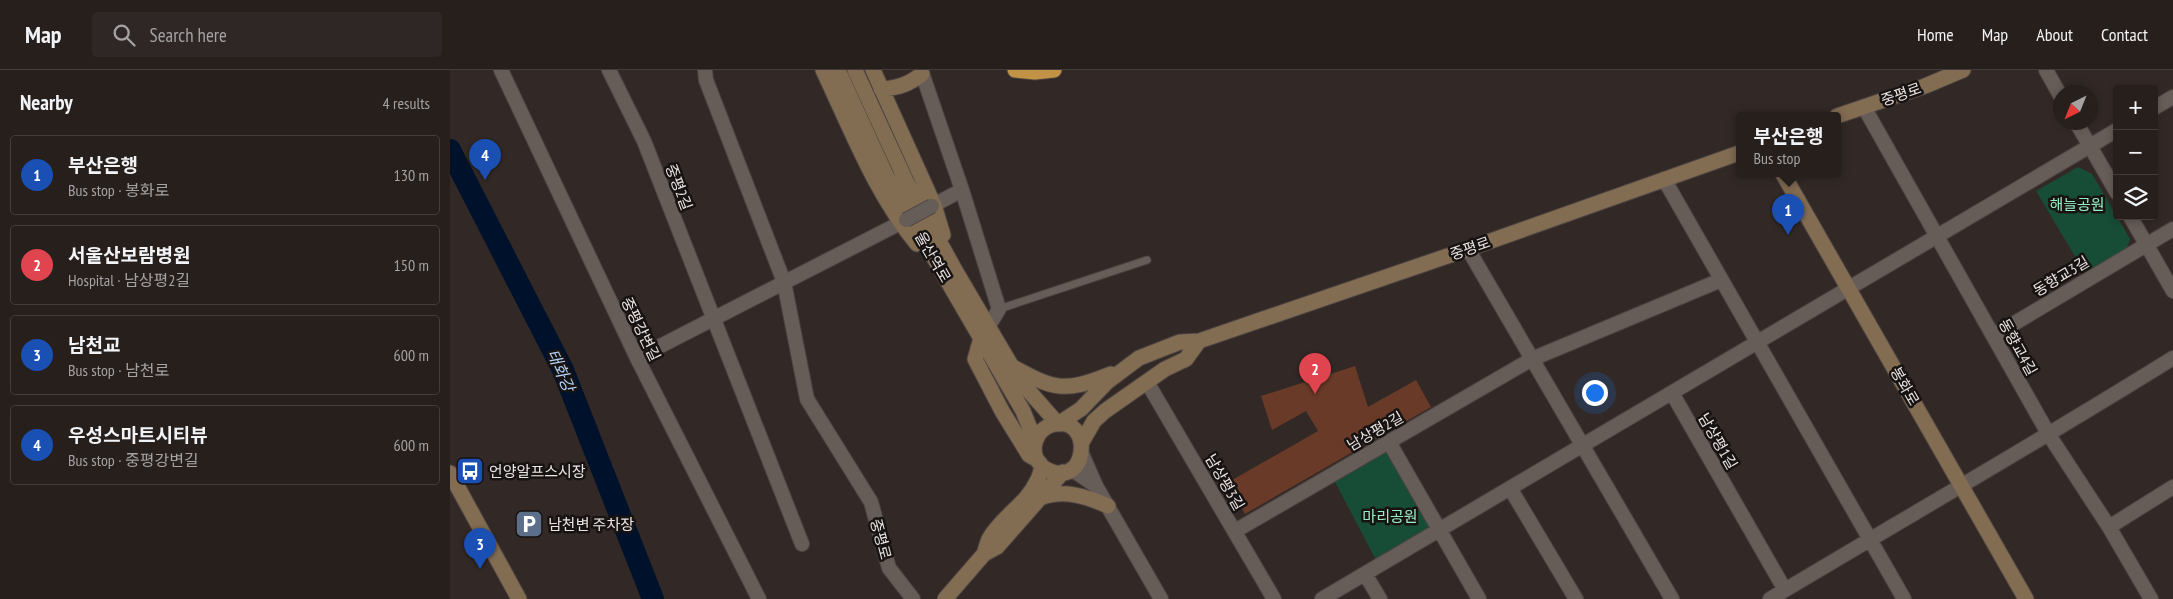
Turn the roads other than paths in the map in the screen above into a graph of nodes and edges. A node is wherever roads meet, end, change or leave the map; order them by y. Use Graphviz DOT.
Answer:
graph roads {
  1 [pos="502,70"];
  2 [pos="609,70"];
  3 [pos="705,70"];
  4 [pos="823,70"];
  5 [pos="838,70"];
  6 [pos="855,70"];
  7 [pos="873,70"];
  8 [pos="1015,70"];
  9 [pos="1054,70"];
  10 [pos="1963,70"];
  11 [pos="2046,70"];
  12 [pos="921,72"];
  13 [pos="2054,85"];
  14 [pos="881,89"];
  15 [pos="2173,96"];
  16 [pos="2158,105"];
  17 [pos="1864,107"];
  18 [pos="1841,115"];
  19 [pos="2081,130"];
  20 [pos="2113,132"];
  21 [pos="2090,146"];
  22 [pos="1736,154"];
  23 [pos="1785,177"];
  24 [pos="1664,180"];
  25 [pos="2113,186"];
  26 [pos="962,190"];
  27 [pos="933,205"];
  28 [pos="2132,220"];
  29 [pos="902,221"];
  30 [pos="2173,229"];
  31 [pos="1936,237"];
  32 [pos="2146,245"];
  33 [pos="1468,250"];
  34 [pos="1146,260"];
  35 [pos="949,273"];
  36 [pos="1721,280"];
  37 [pos="784,282"];
  38 [pos="1849,289"];
  39 [pos="2173,291"];
  40 [pos="999,309"];
  41 [pos="713,318"];
  42 [pos="985,332"];
  43 [pos="1993,336"];
  44 [pos="1200,341"];
  45 [pos="1757,343"];
  46 [pos="636,358"];
  47 [pos="2173,358"];
  48 [pos="1532,359"];
  49 [pos="1011,366"];
  50 [pos="1122,369"];
  51 [pos="1147,382"];
  52 [pos="1672,393"];
  53 [pos="1058,424"];
  54 [pos="2049,435"];
  55 [pos="1035,441"];
  56 [pos="1389,442"];
  57 [pos="1582,446"];
  58 [pos="1082,448"];
  59 [pos="1039,462"];
  60 [pos="1067,471"];
  61 [pos="450,473"];
  62 [pos="1961,485"];
  63 [pos="1096,486"];
  64 [pos="2173,487"];
  65 [pos="1510,488"];
  66 [pos="1040,498"];
  67 [pos="1108,506"];
  68 [pos="2109,527"];
  69 [pos="1439,530"];
  70 [pos="1234,531"];
  71 [pos="1870,539"];
  72 [pos="802,544"];
  73 [pos="984,554"];
  74 [pos="1365,574"];
  75 [pos="1785,590"];
  76 [pos="519,599"];
  77 [pos="759,599"];
  78 [pos="913,599"];
  79 [pos="945,599"];
  80 [pos="1161,599"];
  81 [pos="1274,599"];
  82 [pos="1322,599"];
  83 [pos="1380,599"];
  84 [pos="1479,599"];
  85 [pos="1576,599"];
  86 [pos="1672,599"];
  87 [pos="1770,599"];
  88 [pos="1904,599"];
  89 [pos="2026,599"];
  90 [pos="2151,599"];
  1 -- 46 [label="street, 중평강변길"];
  2 -- 41 [label="street, 중평2길"];
  3 -- 37 [label="street"];
  4 -- 29 [label="main road"];
  5 -- 35 [label="main road, 울산역로"];
  6 -- 35 [label="main road, 울산역로"];
  7 -- 14 [label="main road"];
  8 -- 9 [label="highway"];
  10 -- 17 [label="main road, 중평로"];
  11 -- 13 [label="street"];
  12 -- 14 [label="main road"];
  12 -- 26 [label="street"];
  14 -- 27 [label="main road"];
  15 -- 16 [label="street"];
  17 -- 18 [label="main road, 중평로"];
  17 -- 31 [label="street, 동향교4길"];
  19 -- 21 [label="street"];
  20 -- 21 [label="street"];
  21 -- 25 [label="street"];
  21 -- 31 [label="street"];
  22 -- 24 [label="main road, 중평로"];
  23 -- 38 [label="main road, 봉화로"];
  24 -- 33 [label="main road, 중평로"];
  24 -- 36 [label="street"];
  26 -- 27 [label="street"];
  26 -- 40 [label="street"];
  27 -- 29 [label="street, bridge"];
  27 -- 35 [label="main road"];
  28 -- 32 [label="street"];
  29 -- 35 [label="main road"];
  29 -- 37 [label="street"];
  30 -- 32 [label="street, 동향교3길"];
  31 -- 38 [label="street"];
  31 -- 43 [label="street, 동향교4길"];
  32 -- 39 [label="street"];
  32 -- 43 [label="street, 동향교3길"];
  33 -- 44 [label="main road, 중평로"];
  33 -- 48 [label="street"];
  34 -- 40 [label="lane"];
  35 -- 42 [label="main road, 울산역로"];
  36 -- 45 [label="street"];
  36 -- 48 [label="street"];
  37 -- 41 [label="street"];
  37 -- 78 [label="street, 중평로"];
  38 -- 45 [label="street"];
  38 -- 62 [label="main road, 봉화로"];
  40 -- 42 [label="street"];
  41 -- 46 [label="street"];
  41 -- 72 [label="street, 중평2길"];
  42 -- 49 [label="main road, 울산역로"];
  42 -- 55 [label="main road, 울산역로"];
  42 -- 59 [label="main road"];
  43 -- 54 [label="street, 동향교4길"];
  44 -- 50 [label="main road, 중평로"];
  44 -- 51 [label="main road"];
  45 -- 52 [label="street"];
  45 -- 71 [label="street"];
  46 -- 77 [label="street, 중평강변길"];
  47 -- 54 [label="street"];
  48 -- 56 [label="street, 남상평2길"];
  48 -- 57 [label="street"];
  49 -- 50 [label="main road"];
  49 -- 53 [label="main road, 울산역로"];
  50 -- 53 [label="main road"];
  51 -- 58 [label="main road"];
  51 -- 70 [label="street, 남상평3길"];
  52 -- 57 [label="street"];
  52 -- 75 [label="street, 남상평1길"];
  53 -- 55 [label="main road"];
  53 -- 58 [label="main road"];
  54 -- 62 [label="street"];
  54 -- 68 [label="street, 동향교4길"];
  55 -- 59 [label="main road"];
  56 -- 69 [label="street"];
  56 -- 70 [label="street, 남상평2길"];
  57 -- 65 [label="street"];
  57 -- 86 [label="street"];
  58 -- 60 [label="main road"];
  58 -- 63 [label="street"];
  59 -- 60 [label="main road"];
  59 -- 73 [label="main road"];
  60 -- 63 [label="street"];
  60 -- 66 [label="main road"];
  61 -- 76 [label="main road"];
  62 -- 71 [label="street"];
  62 -- 89 [label="main road, 봉화로"];
  63 -- 67 [label="street"];
  64 -- 68 [label="street"];
  65 -- 69 [label="street"];
  65 -- 85 [label="street"];
  66 -- 67 [label="main road"];
  66 -- 73 [label="main road"];
  67 -- 80 [label="street"];
  68 -- 90 [label="street, 동향교4길"];
  69 -- 74 [label="street"];
  69 -- 84 [label="street"];
  70 -- 81 [label="street, 남상평3길"];
  71 -- 75 [label="street"];
  71 -- 88 [label="street"];
  73 -- 79 [label="main road"];
  74 -- 82 [label="street"];
  74 -- 83 [label="street"];
  75 -- 87 [label="street"];
}
